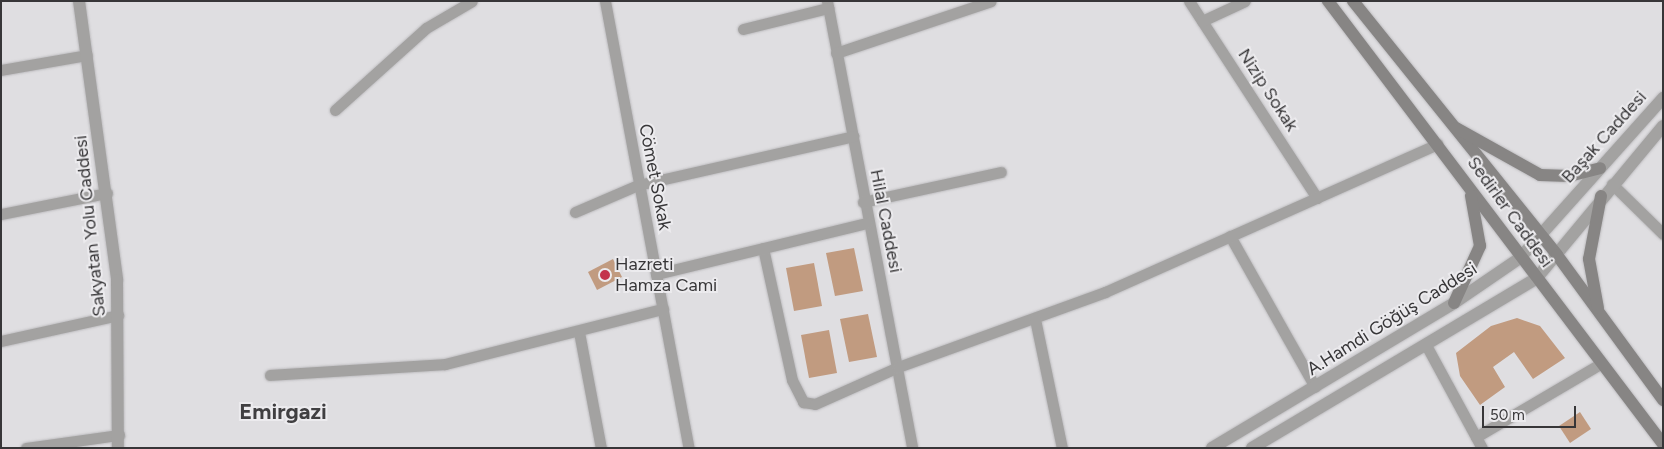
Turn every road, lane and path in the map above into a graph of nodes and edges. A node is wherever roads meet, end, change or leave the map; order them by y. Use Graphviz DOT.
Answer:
graph roads {
  1 [pos="79,1"];
  2 [pos="472,1"];
  3 [pos="605,1"];
  4 [pos="991,1"];
  5 [pos="1188,1"];
  6 [pos="1245,1"];
  7 [pos="1328,1"];
  8 [pos="1353,1"];
  9 [pos="827,5"];
  10 [pos="1202,21"];
  11 [pos="743,29"];
  12 [pos="836,52"];
  13 [pos="87,56"];
  14 [pos="1,70"];
  15 [pos="1663,98"];
  16 [pos="335,110"];
  17 [pos="1449,124"];
  18 [pos="1663,126"];
  19 [pos="853,136"];
  20 [pos="1438,144"];
  21 [pos="1600,168"];
  22 [pos="1001,172"];
  23 [pos="1466,182"];
  24 [pos="1612,184"];
  25 [pos="638,185"];
  26 [pos="107,194"];
  27 [pos="1601,196"];
  28 [pos="1317,198"];
  29 [pos="1572,199"];
  30 [pos="863,202"];
  31 [pos="575,212"];
  32 [pos="1,214"];
  33 [pos="867,223"];
  34 [pos="1663,234"];
  35 [pos="1230,236"];
  36 [pos="1541,237"];
  37 [pos="763,248"];
  38 [pos="1557,255"];
  39 [pos="1520,258"];
  40 [pos="656,274"];
  41 [pos="1536,279"];
  42 [pos="1454,303"];
  43 [pos="663,309"];
  44 [pos="118,315"];
  45 [pos="1035,319"];
  46 [pos="1603,322"];
  47 [pos="580,332"];
  48 [pos="1,341"];
  49 [pos="1426,345"];
  50 [pos="1600,364"];
  51 [pos="898,367"];
  52 [pos="270,375"];
  53 [pos="1315,387"];
  54 [pos="1663,400"];
  55 [pos="1476,437"];
  56 [pos="119,442"];
  57 [pos="1663,444"];
  58 [pos="1259,446"];
  59 [pos="26,448"];
  60 [pos="601,448"];
  61 [pos="689,448"];
  62 [pos="912,448"];
  63 [pos="1062,448"];
  64 [pos="1212,448"];
  65 [pos="1482,448"];
  1 -- 13 [label="street, Sakyatan Yolu Caddesi"];
  2 -- 16 [label="street"];
  3 -- 25 [label="street, Cömet Sokak"];
  4 -- 12 [label="street"];
  5 -- 10 [label="street, Nizip Sokak"];
  6 -- 10 [label="street"];
  7 -- 20 [label="main road, Sedirler Caddesi"];
  8 -- 17 [label="main road, Sedirler Caddesi"];
  9 -- 11 [label="street"];
  9 -- 12 [label="street, Hilal Caddesi"];
  10 -- 28 [label="street, Nizip Sokak"];
  12 -- 19 [label="street, Hilal Caddesi"];
  13 -- 14 [label="street"];
  13 -- 26 [label="street, Sakyatan Yolu Caddesi"];
  15 -- 21 [label="street, Başak Caddesi"];
  17 -- 21 [label="main road"];
  17 -- 36 [label="main road, Sedirler Caddesi"];
  18 -- 24 [label="street, Başak Caddesi"];
  19 -- 25 [label="street"];
  19 -- 30 [label="street, Hilal Caddesi"];
  20 -- 23 [label="main road, Sedirler Caddesi"];
  20 -- 28 [label="street"];
  21 -- 29 [label="street, Başak Caddesi"];
  22 -- 30 [label="street"];
  23 -- 39 [label="main road, Sedirler Caddesi"];
  23 -- 42 [label="main road"];
  24 -- 27 [label="street, Başak Caddesi"];
  24 -- 34 [label="street"];
  25 -- 31 [label="street"];
  25 -- 40 [label="street, Cömet Sokak"];
  26 -- 32 [label="street"];
  26 -- 44 [label="street, Sakyatan Yolu Caddesi"];
  27 -- 38 [label="street"];
  27 -- 46 [label="main road"];
  28 -- 35 [label="street"];
  29 -- 36 [label="street, A.Hamdi Göğüş Caddesi"];
  30 -- 33 [label="street, Hilal Caddesi"];
  33 -- 37 [label="street"];
  33 -- 51 [label="street, Hilal Caddesi"];
  35 -- 45 [label="street"];
  35 -- 53 [label="street"];
  36 -- 38 [label="main road, Sedirler Caddesi"];
  36 -- 39 [label="street, A.Hamdi Göğüş Caddesi"];
  37 -- 40 [label="street"];
  37 -- 51 [label="street"];
  38 -- 41 [label="street"];
  38 -- 46 [label="main road, Sedirler Caddesi"];
  39 -- 41 [label="main road, Sedirler Caddesi"];
  39 -- 42 [label="street, A.Hamdi Göğüş Caddesi"];
  40 -- 43 [label="street, Cömet Sokak"];
  41 -- 49 [label="street"];
  41 -- 50 [label="main road, Sedirler Caddesi"];
  42 -- 53 [label="street, A.Hamdi Göğüş Caddesi"];
  43 -- 47 [label="street"];
  43 -- 61 [label="street, Cömet Sokak"];
  44 -- 48 [label="street"];
  44 -- 56 [label="street, Sakyatan Yolu Caddesi"];
  45 -- 51 [label="street"];
  45 -- 63 [label="street"];
  46 -- 54 [label="main road, Sedirler Caddesi"];
  47 -- 52 [label="street"];
  47 -- 60 [label="street"];
  49 -- 55 [label="street"];
  49 -- 58 [label="street"];
  50 -- 55 [label="street"];
  50 -- 57 [label="main road, Sedirler Caddesi"];
  51 -- 62 [label="street, Hilal Caddesi"];
  53 -- 64 [label="street, A.Hamdi Göğüş Caddesi"];
  55 -- 65 [label="street"];
  56 -- 59 [label="street"];
}
